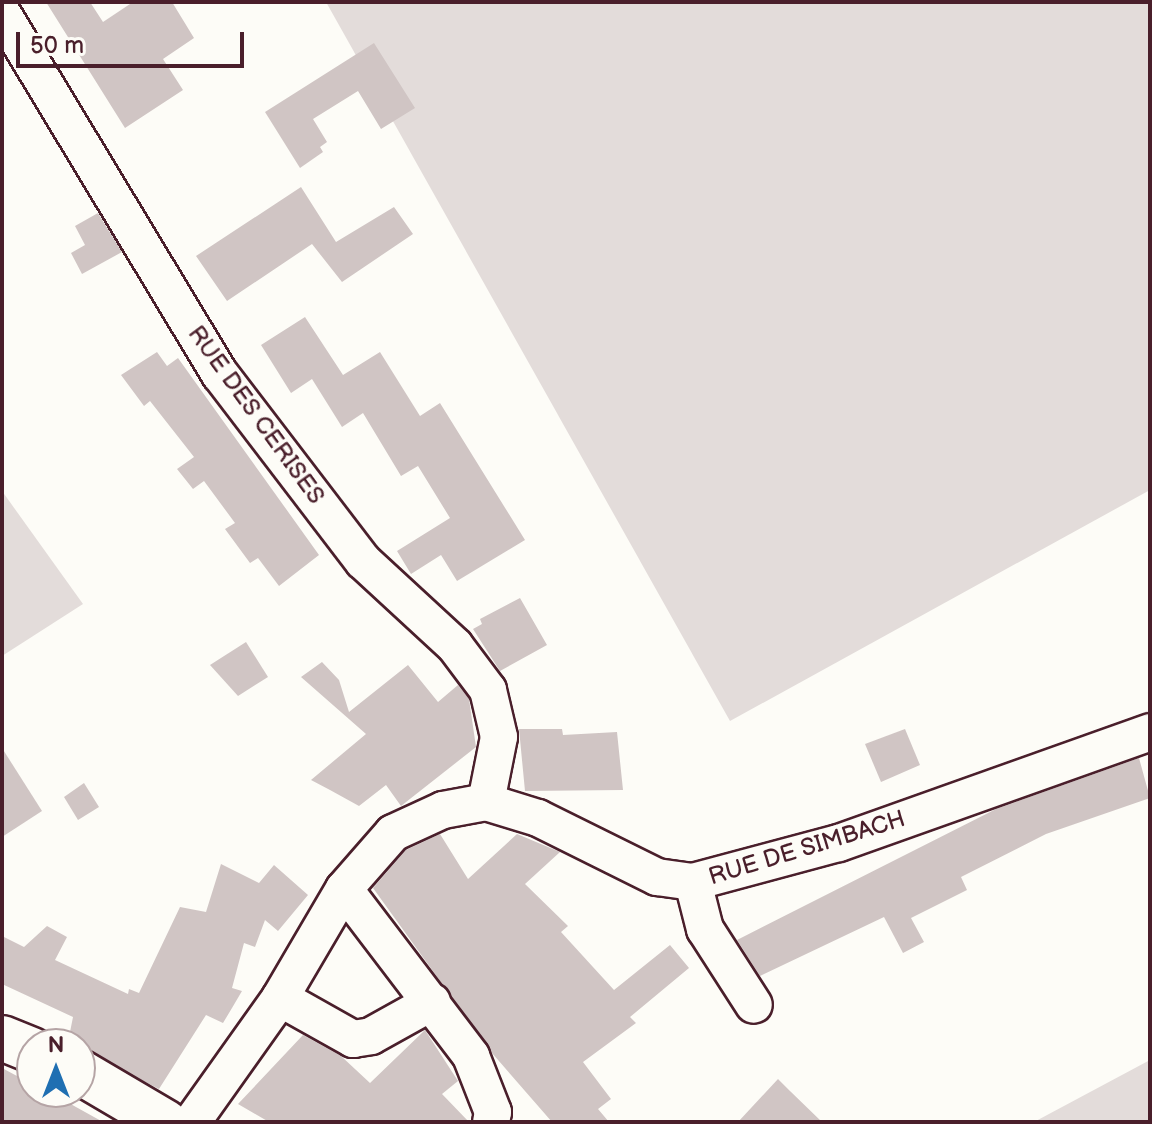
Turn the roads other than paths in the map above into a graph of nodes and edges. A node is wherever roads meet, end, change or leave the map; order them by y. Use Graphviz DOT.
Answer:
graph roads {
  1 [pos="2,13"];
  2 [pos="1150,732"];
  3 [pos="486,802"];
  4 [pos="693,882"];
  5 [pos="344,889"];
  6 [pos="280,998"];
  7 [pos="432,1002"];
  8 [pos="754,1005"];
  9 [pos="96,1081"];
  10 [pos="165,1122"];
  11 [pos="192,1122"];
  12 [pos="491,1122"];
  1 -- 3 [label="street, RUE DES CERISES"];
  2 -- 4 [label="street, RUE DE SIMBACH"];
  3 -- 4 [label="street, RUE DE SIMBACH"];
  3 -- 5 [label="street, RUE DE SIMBACH"];
  4 -- 8 [label="street"];
  5 -- 6 [label="street, RUE DE SIMBACH"];
  5 -- 7 [label="street"];
  6 -- 7 [label="street"];
  6 -- 11 [label="street, RUE DE SIMBACH"];
  7 -- 12 [label="street"];
  9 -- 10 [label="main road"];
}
